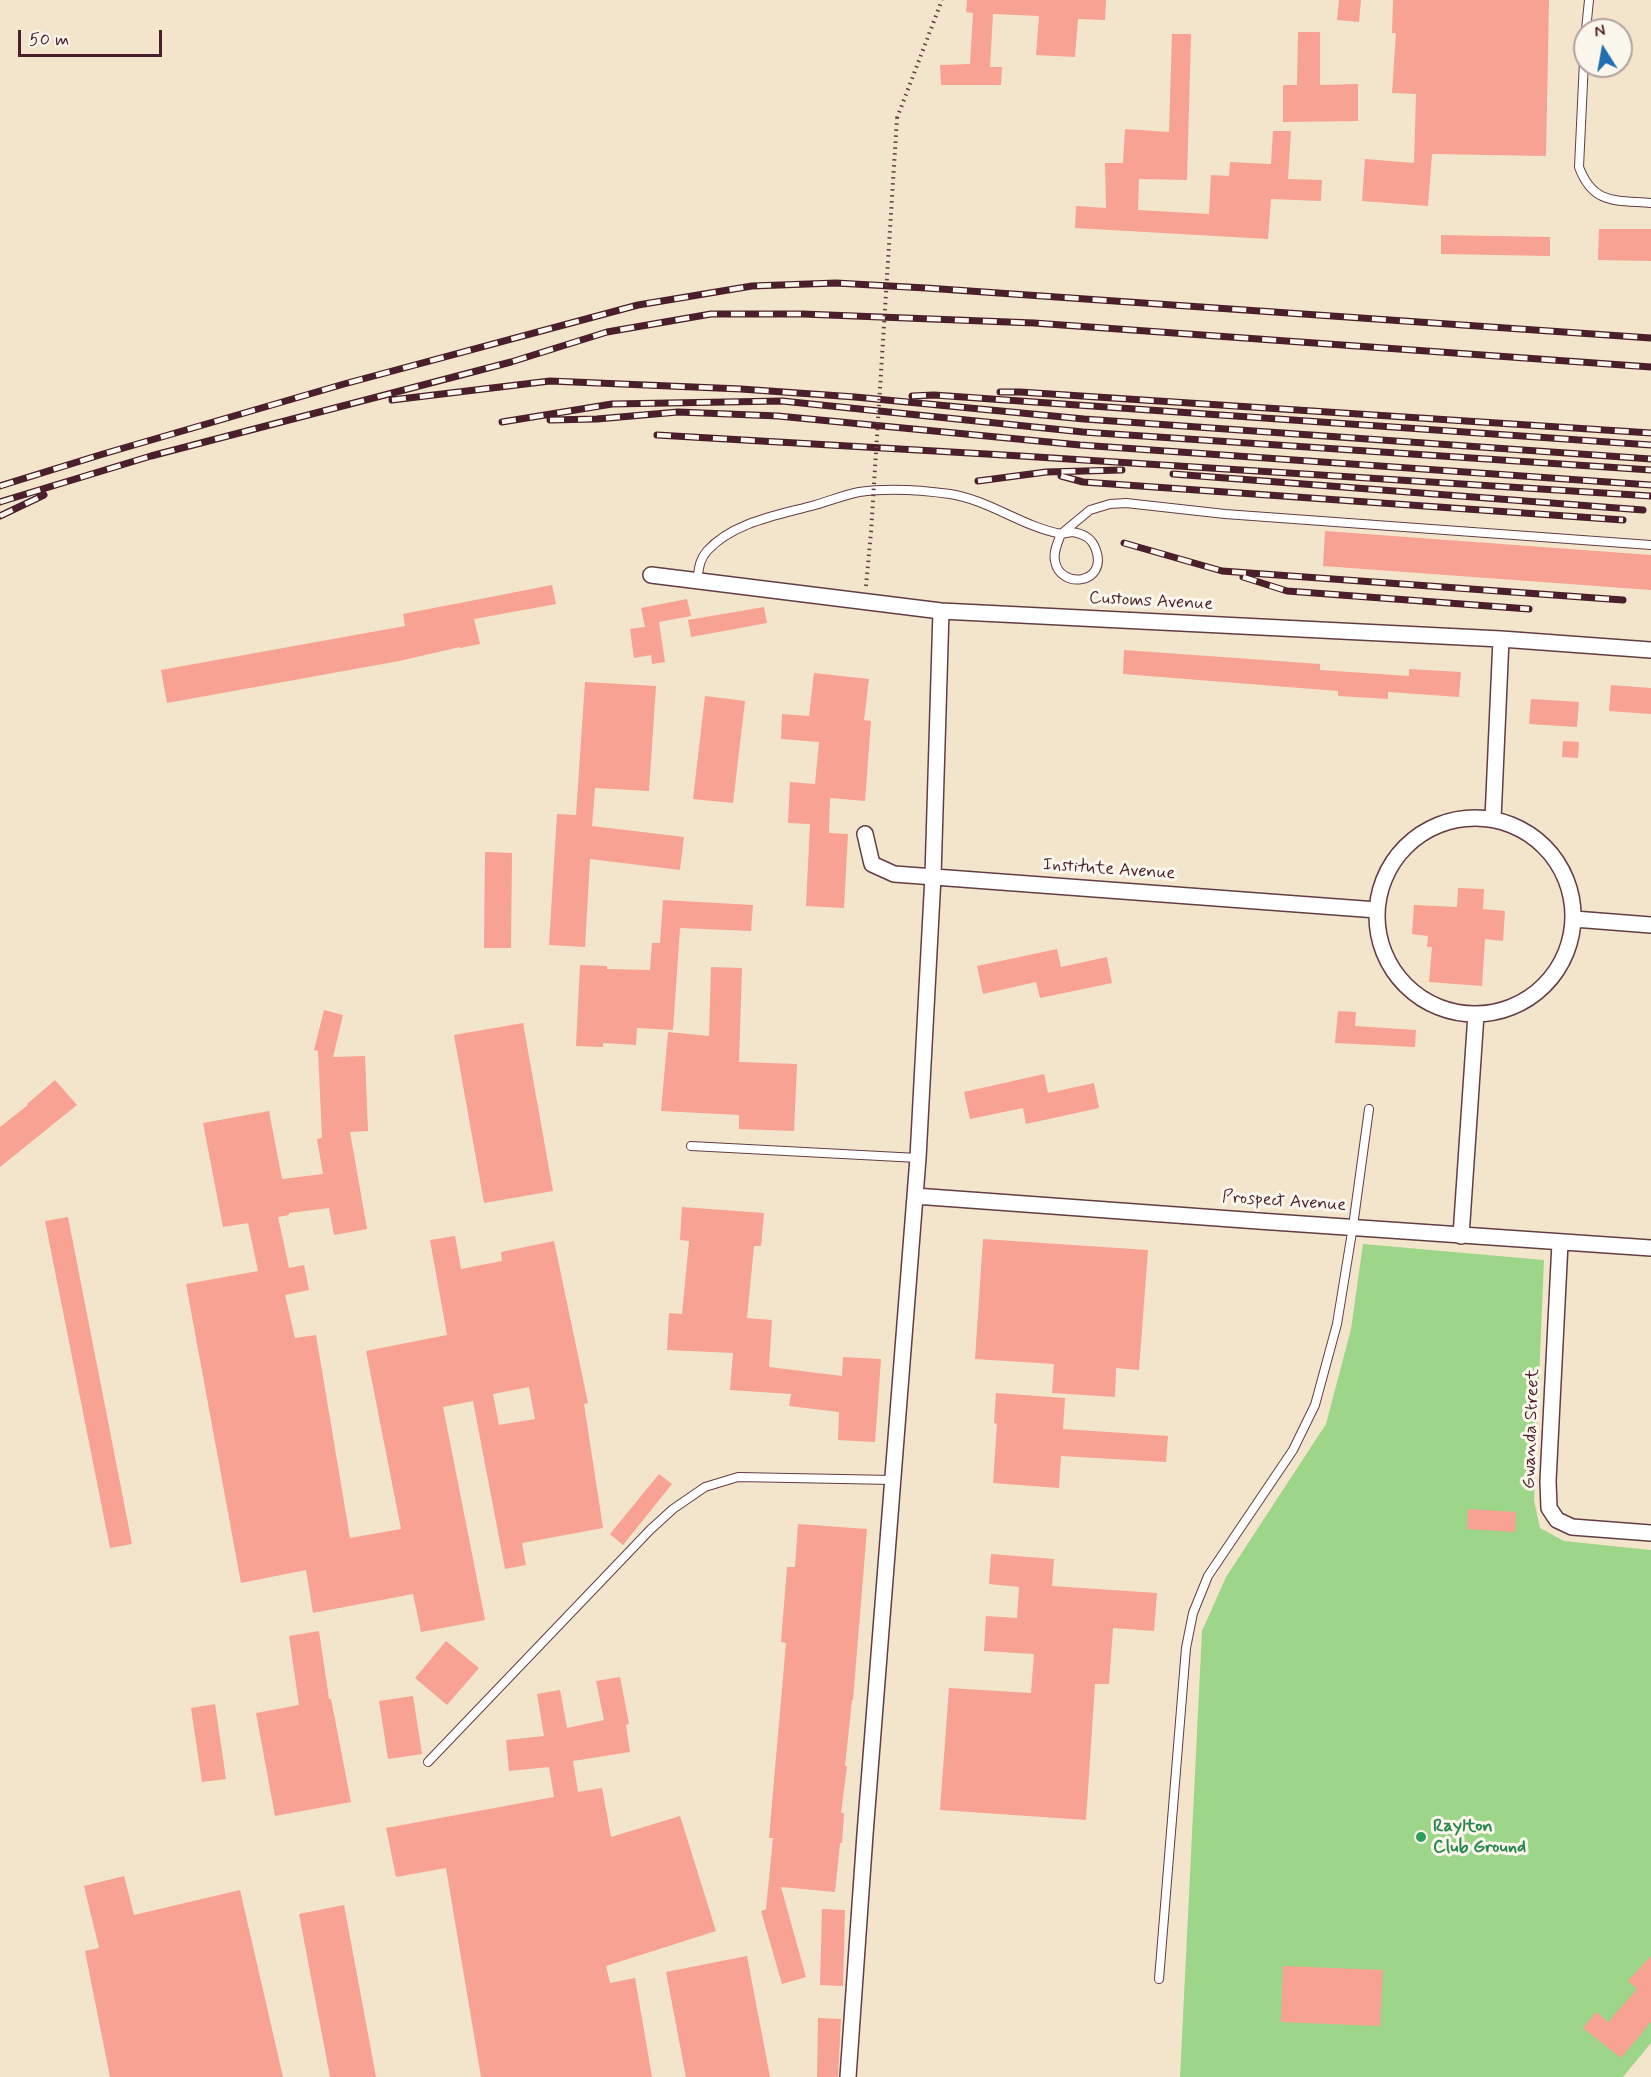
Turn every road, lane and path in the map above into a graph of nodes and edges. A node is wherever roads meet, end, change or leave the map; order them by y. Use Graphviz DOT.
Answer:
graph roads {
  1 [pos="942,0"];
  2 [pos="1589,0"];
  3 [pos="1587,18"];
  4 [pos="1583,78"];
  5 [pos="1651,203"];
  6 [pos="1061,534"];
  7 [pos="1651,545"];
  8 [pos="651,574"];
  9 [pos="697,580"];
  10 [pos="865,601"];
  11 [pos="941,611"];
  12 [pos="1501,639"];
  13 [pos="1651,650"];
  14 [pos="1493,819"];
  15 [pos="865,834"];
  16 [pos="933,876"];
  17 [pos="1377,910"];
  18 [pos="1575,919"];
  19 [pos="1651,925"];
  20 [pos="1476,1014"];
  21 [pos="1369,1109"];
  22 [pos="691,1146"];
  23 [pos="918,1158"];
  24 [pos="915,1196"];
  25 [pos="1353,1226"];
  26 [pos="1461,1236"];
  27 [pos="1560,1243"];
  28 [pos="1651,1248"];
  29 [pos="893,1480"];
  30 [pos="1651,1533"];
  31 [pos="428,1762"];
  32 [pos="1159,1979"];
  33 [pos="848,2077"];
  1 -- 10 [label="path, bridge"];
  2 -- 3 [label="lane"];
  4 -- 5 [label="lane"];
  6 -- 6 [label="lane"];
  6 -- 7 [label="lane"];
  6 -- 9 [label="lane"];
  8 -- 9 [label="street, Customs Avenue"];
  9 -- 10 [label="street, Customs Avenue"];
  10 -- 11 [label="street, Customs Avenue"];
  11 -- 12 [label="street, Customs Avenue"];
  11 -- 16 [label="street"];
  12 -- 13 [label="street, Customs Avenue"];
  12 -- 14 [label="street"];
  14 -- 17 [label="street"];
  14 -- 18 [label="street"];
  15 -- 16 [label="street, Institute Avenue"];
  16 -- 17 [label="street, Institute Avenue"];
  16 -- 23 [label="street"];
  17 -- 20 [label="street"];
  18 -- 19 [label="street"];
  18 -- 20 [label="street"];
  20 -- 26 [label="street"];
  21 -- 25 [label="lane"];
  22 -- 23 [label="lane"];
  23 -- 24 [label="street"];
  24 -- 25 [label="street, Prospect Avenue"];
  24 -- 29 [label="street"];
  25 -- 26 [label="street, Prospect Avenue"];
  25 -- 32 [label="lane"];
  26 -- 27 [label="street, Prospect Avenue"];
  27 -- 28 [label="street, Prospect Avenue"];
  27 -- 30 [label="street, Gwanda Street"];
  29 -- 31 [label="lane"];
  29 -- 33 [label="street"];
}
